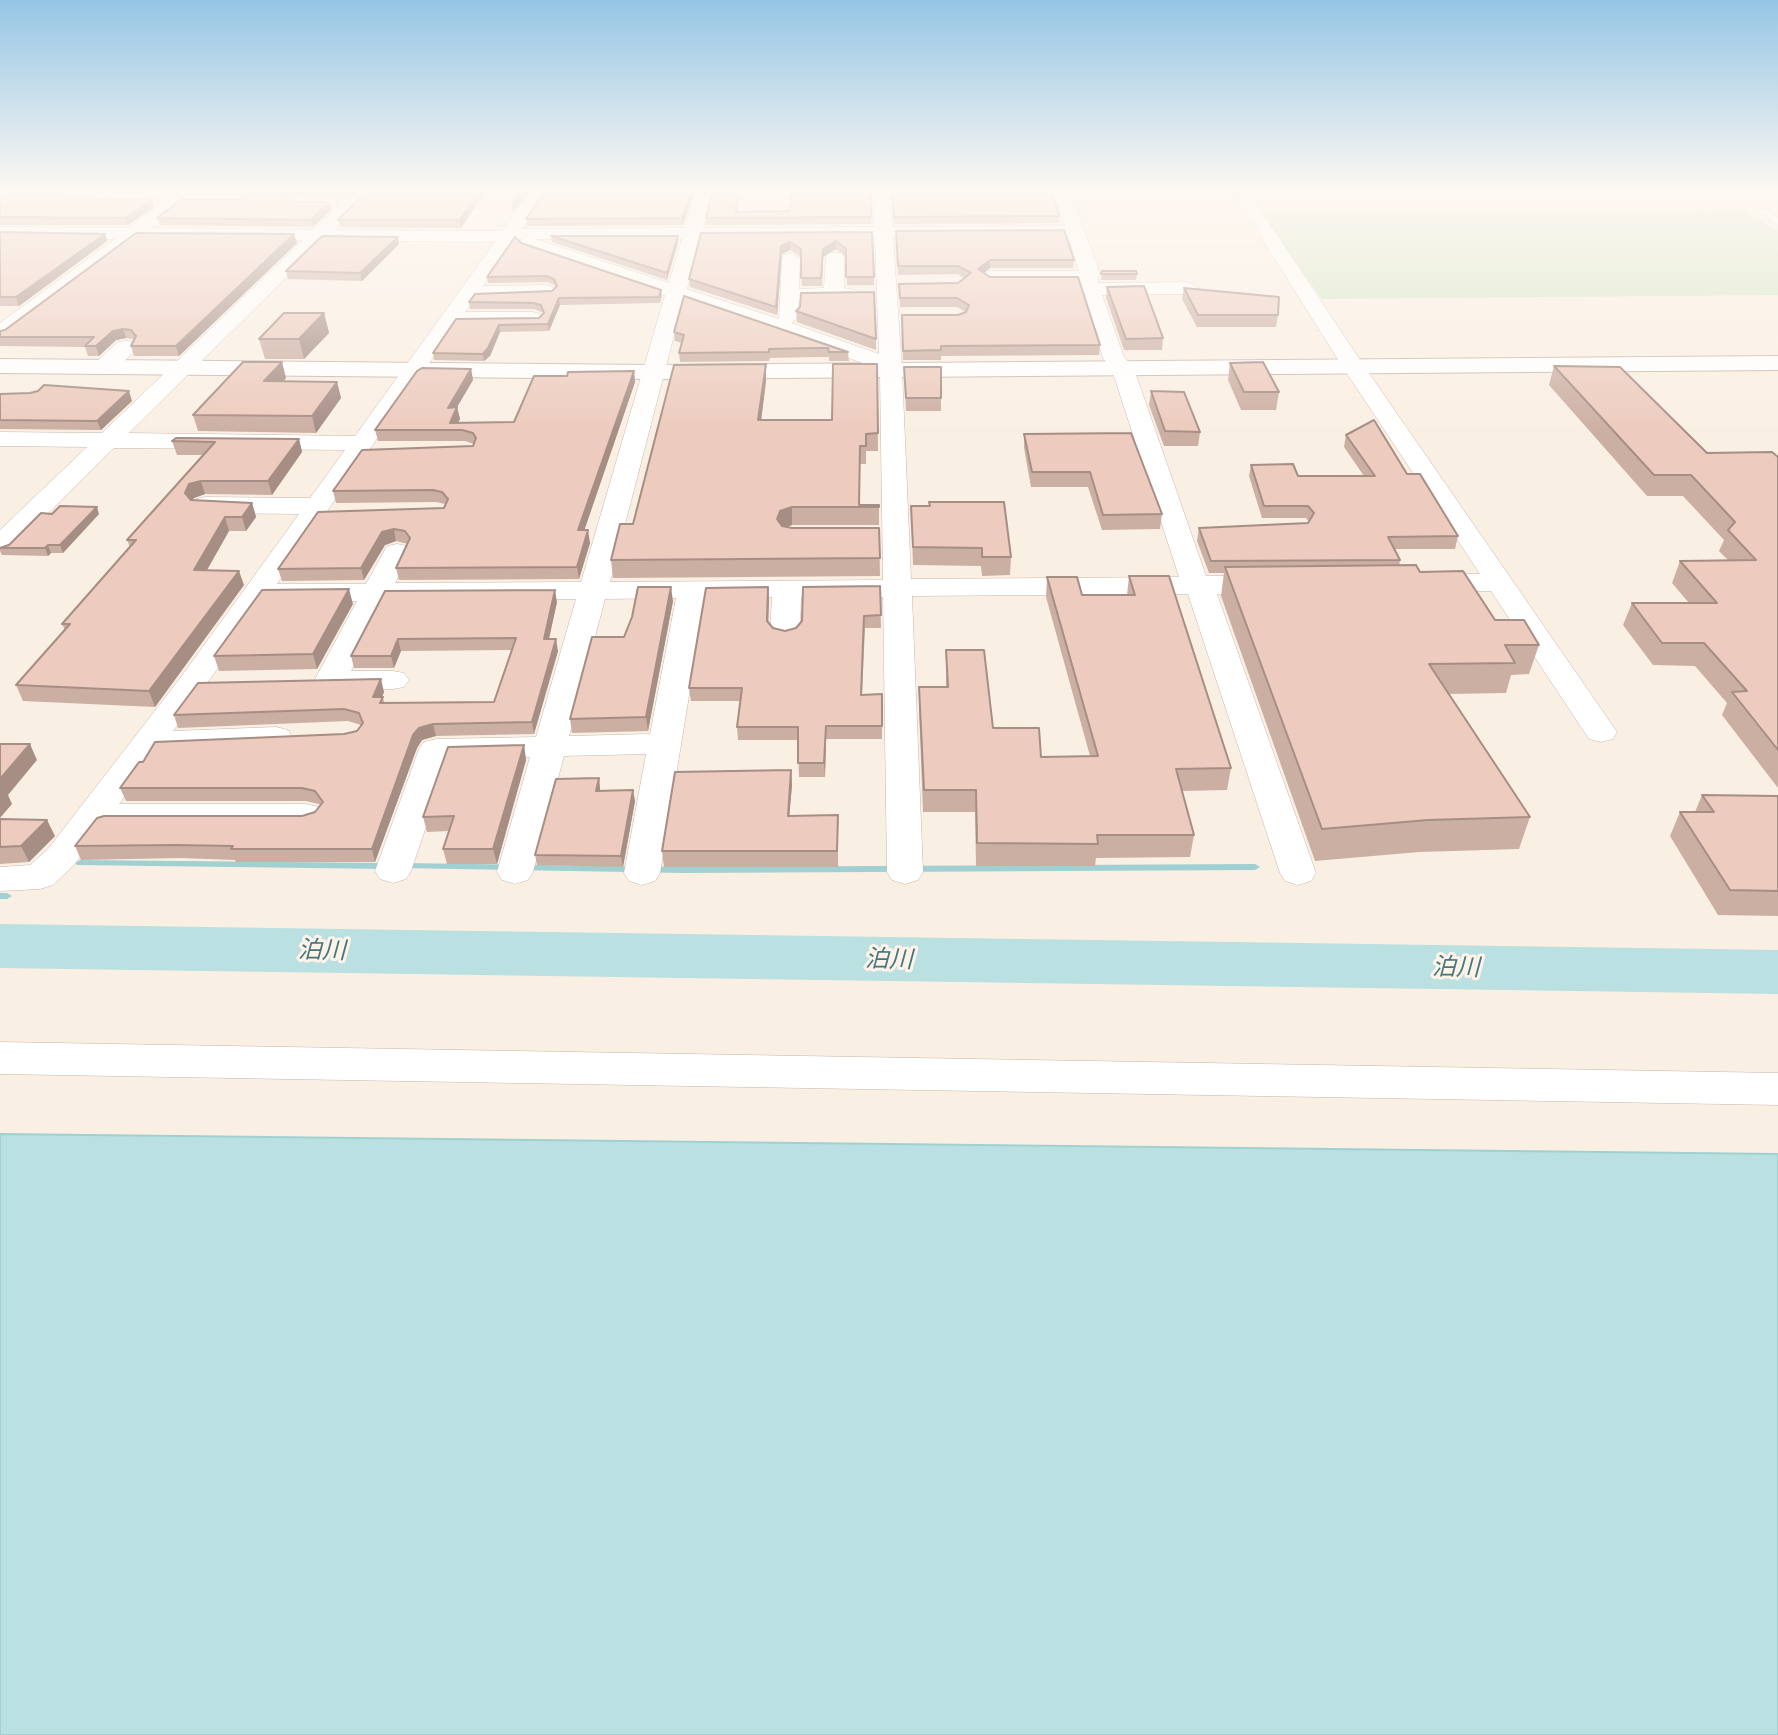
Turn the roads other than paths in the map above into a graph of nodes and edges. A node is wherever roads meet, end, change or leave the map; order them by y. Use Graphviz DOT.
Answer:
graph roads {
  1 [pos="81,272"];
  2 [pos="282,272"];
  3 [pos="483,272"];
  4 [pos="614,272"];
  5 [pos="680,272"];
  6 [pos="791,272"];
  7 [pos="835,272"];
  8 [pos="885,272"];
  9 [pos="1089,272"];
  10 [pos="1292,272"];
  11 [pos="990,276"];
  12 [pos="1089,283"];
  13 [pos="910,284"];
  14 [pos="1188,288"];
  15 [pos="885,289"];
  16 [pos="546,291"];
  17 [pos="468,292"];
  18 [pos="674,292"];
  19 [pos="606,293"];
  20 [pos="834,294"];
  21 [pos="789,295"];
  22 [pos="887,316"];
  23 [pos="915,316"];
  24 [pos="450,318"];
  25 [pos="533,318"];
  26 [pos="787,329"];
  27 [pos="0,333"];
  28 [pos="126,347"];
  29 [pos="1778,363"];
  30 [pos="0,366"];
  31 [pos="1353,366"];
  32 [pos="103,368"];
  33 [pos="182,368"];
  34 [pos="1123,369"];
  35 [pos="414,370"];
  36 [pos="891,370"];
  37 [pos="653,372"];
  38 [pos="58,415"];
  39 [pos="0,439"];
  40 [pos="29,439"];
  41 [pos="110,440"];
  42 [pos="358,461"];
  43 [pos="266,464"];
  44 [pos="205,505"];
  45 [pos="321,511"];
  46 [pos="1208,528"];
  47 [pos="1177,531"];
  48 [pos="0,545"];
  49 [pos="397,552"];
  50 [pos="1501,582"];
  51 [pos="1391,583"];
  52 [pos="1295,584"];
  53 [pos="897,586"];
  54 [pos="1200,586"];
  55 [pos="787,587"];
  56 [pos="692,588"];
  57 [pos="592,589"];
  58 [pos="378,591"];
  59 [pos="256,593"];
  60 [pos="785,632"];
  61 [pos="393,680"];
  62 [pos="233,683"];
  63 [pos="192,684"];
  64 [pos="1601,732"];
  65 [pos="308,736"];
  66 [pos="148,742"];
  67 [pos="664,744"];
  68 [pos="549,747"];
  69 [pos="93,815"];
  70 [pos="306,815"];
  71 [pos="393,871"];
  72 [pos="515,872"];
  73 [pos="642,873"];
  74 [pos="905,873"];
  75 [pos="1298,873"];
  76 [pos="0,879"];
  77 [pos="0,1058"];
  78 [pos="1778,1089"];
  1 -- 27 [label="street"];
  2 -- 33 [label="street"];
  3 -- 17 [label="street"];
  4 -- 18 [label="street"];
  4 -- 19 [label="street"];
  5 -- 18 [label="street"];
  6 -- 21 [label="street"];
  7 -- 20 [label="street"];
  8 -- 15 [label="street"];
  9 -- 12 [label="street"];
  10 -- 31 [label="street"];
  11 -- 12 [label="street"];
  12 -- 14 [label="street"];
  12 -- 34 [label="street"];
  13 -- 15 [label="street"];
  15 -- 20 [label="street"];
  15 -- 22 [label="street"];
  16 -- 17 [label="street"];
  17 -- 24 [label="street"];
  18 -- 26 [label="street"];
  18 -- 37 [label="street"];
  20 -- 21 [label="street"];
  21 -- 26 [label="street"];
  22 -- 23 [label="street"];
  22 -- 36 [label="street"];
  24 -- 25 [label="street"];
  24 -- 35 [label="street"];
  26 -- 36 [label="street"];
  28 -- 32 [label="street"];
  29 -- 31 [label="street"];
  30 -- 32 [label="street"];
  31 -- 34 [label="street"];
  31 -- 50 [label="street"];
  32 -- 33 [label="street"];
  33 -- 35 [label="street"];
  33 -- 41 [label="street"];
  34 -- 36 [label="street"];
  34 -- 47 [label="street"];
  35 -- 37 [label="street"];
  35 -- 42 [label="street"];
  36 -- 37 [label="street"];
  36 -- 53 [label="street"];
  37 -- 57 [label="street"];
  38 -- 40 [label="street"];
  39 -- 40 [label="street"];
  40 -- 41 [label="street"];
  41 -- 42 [label="street"];
  41 -- 48 [label="street"];
  42 -- 43 [label="street"];
  42 -- 45 [label="street"];
  44 -- 45 [label="street"];
  45 -- 59 [label="street"];
  46 -- 47 [label="street"];
  47 -- 54 [label="street"];
  49 -- 58 [label="street"];
  50 -- 51 [label="street"];
  50 -- 64 [label="street"];
  52 -- 54 [label="street"];
  53 -- 54 [label="street"];
  53 -- 55 [label="street"];
  53 -- 74 [label="street"];
  54 -- 75 [label="street"];
  55 -- 56 [label="street"];
  55 -- 60 [label="street"];
  56 -- 57 [label="street"];
  56 -- 67 [label="street"];
  57 -- 58 [label="street"];
  57 -- 68 [label="street"];
  58 -- 59 [label="street"];
  58 -- 61 [label="street"];
  59 -- 63 [label="street"];
  62 -- 63 [label="street"];
  63 -- 66 [label="street"];
  65 -- 66 [label="street"];
  66 -- 69 [label="street"];
  67 -- 68 [label="street"];
  67 -- 73 [label="street"];
  68 -- 71 [label="street"];
  68 -- 72 [label="street"];
  69 -- 70 [label="street"];
  69 -- 76 [label="street"];
  77 -- 78 [label="street"];
}
